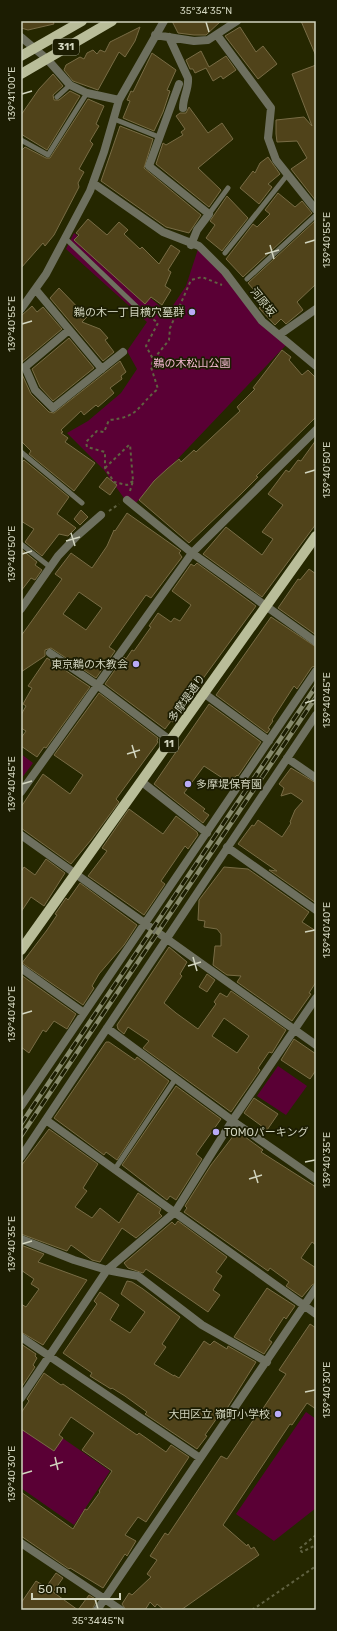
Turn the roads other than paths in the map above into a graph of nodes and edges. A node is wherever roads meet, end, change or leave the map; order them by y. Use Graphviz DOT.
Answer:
graph roads {
  1 [pos="82,21"];
  2 [pos="112,21"];
  3 [pos="164,21"];
  4 [pos="237,21"];
  5 [pos="154,35"];
  6 [pos="217,35"];
  7 [pos="21,37"];
  8 [pos="169,37"];
  9 [pos="34,48"];
  10 [pos="21,56"];
  11 [pos="47,59"];
  12 [pos="21,74"];
  13 [pos="179,84"];
  14 [pos="70,85"];
  15 [pos="87,93"];
  16 [pos="57,97"];
  17 [pos="119,100"];
  18 [pos="183,108"];
  19 [pos="114,119"];
  20 [pos="159,137"];
  21 [pos="21,140"];
  22 [pos="288,174"];
  23 [pos="93,183"];
  24 [pos="228,188"];
  25 [pos="316,210"];
  26 [pos="209,214"];
  27 [pos="316,215"];
  28 [pos="65,238"];
  29 [pos="191,245"];
  30 [pos="225,253"];
  31 [pos="247,278"];
  32 [pos="36,290"];
  33 [pos="138,308"];
  34 [pos="21,309"];
  35 [pos="316,309"];
  36 [pos="69,330"];
  37 [pos="279,335"];
  38 [pos="123,352"];
  39 [pos="316,366"];
  40 [pos="102,369"];
  41 [pos="316,430"];
  42 [pos="21,452"];
  43 [pos="127,500"];
  44 [pos="82,503"];
  45 [pos="101,515"];
  46 [pos="316,536"];
  47 [pos="21,544"];
  48 [pos="192,554"];
  49 [pos="50,567"];
  50 [pos="266,606"];
  51 [pos="21,609"];
  52 [pos="316,642"];
  53 [pos="50,653"];
  54 [pos="316,672"];
  55 [pos="96,685"];
  56 [pos="205,694"];
  57 [pos="316,715"];
  58 [pos="172,741"];
  59 [pos="269,741"];
  60 [pos="287,758"];
  61 [pos="316,778"];
  62 [pos="142,782"];
  63 [pos="21,792"];
  64 [pos="207,833"];
  65 [pos="21,836"];
  66 [pos="227,847"];
  67 [pos="75,874"];
  68 [pos="316,910"];
  69 [pos="146,924"];
  70 [pos="167,938"];
  71 [pos="21,950"];
  72 [pos="21,968"];
  73 [pos="316,998"];
  74 [pos="84,1013"];
  75 [pos="107,1028"];
  76 [pos="294,1029"];
  77 [pos="316,1045"];
  78 [pos="176,1078"];
  79 [pos="21,1104"];
  80 [pos="46,1120"];
  81 [pos="232,1121"];
  82 [pos="21,1157"];
  83 [pos="115,1169"];
  84 [pos="316,1179"];
  85 [pos="175,1212"];
  86 [pos="21,1239"];
  87 [pos="107,1270"];
  88 [pos="316,1288"];
  89 [pos="304,1306"];
  90 [pos="316,1314"];
  91 [pos="21,1337"];
  92 [pos="49,1357"];
  93 [pos="267,1362"];
  94 [pos="21,1398"];
  95 [pos="200,1458"];
  96 [pos="21,1543"];
  97 [pos="104,1599"];
  98 [pos="97,1610"];
  99 [pos="121,1610"];
  1 -- 9 [label="main road, 311"];
  2 -- 11 [label="main road, 311"];
  3 -- 5 [label="street"];
  4 -- 6 [label="street"];
  5 -- 8 [label="street"];
  5 -- 17 [label="street"];
  6 -- 8 [label="street"];
  6 -- 22 [label="street"];
  7 -- 9 [label="street"];
  8 -- 18 [label="street"];
  9 -- 10 [label="main road, 311"];
  9 -- 11 [label="street"];
  11 -- 12 [label="main road, 311"];
  11 -- 14 [label="street"];
  13 -- 20 [label="street"];
  14 -- 15 [label="street"];
  14 -- 16 [label="lane"];
  15 -- 17 [label="street"];
  15 -- 21 [label="lane"];
  17 -- 19 [label="street"];
  19 -- 20 [label="lane"];
  19 -- 23 [label="street"];
  20 -- 26 [label="street"];
  22 -- 25 [label="street"];
  22 -- 30 [label="lane"];
  23 -- 28 [label="street"];
  23 -- 29 [label="street, 河原坂"];
  24 -- 26 [label="lane"];
  26 -- 29 [label="street"];
  27 -- 31 [label="lane"];
  28 -- 32 [label="street"];
  28 -- 33 [label="lane"];
  29 -- 37 [label="street, 河原坂"];
  32 -- 34 [label="street"];
  32 -- 36 [label="street"];
  35 -- 37 [label="street"];
  36 -- 40 [label="street"];
  36 -- 40 [label="street"];
  37 -- 39 [label="street, 河原坂"];
  38 -- 40 [label="street"];
  41 -- 48 [label="street"];
  42 -- 44 [label="lane"];
  43 -- 48 [label="street"];
  45 -- 49 [label="street"];
  46 -- 50 [label="main road, 多摩堤通り / 11"];
  47 -- 49 [label="lane"];
  48 -- 50 [label="street"];
  48 -- 55 [label="street"];
  49 -- 51 [label="street"];
  50 -- 52 [label="street"];
  50 -- 56 [label="main road, 多摩堤通り / 11"];
  53 -- 55 [label="street"];
  54 -- 59 [label="street"];
  55 -- 58 [label="street"];
  55 -- 63 [label="street"];
  56 -- 58 [label="main road, 多摩堤通り / 11"];
  56 -- 59 [label="street"];
  57 -- 60 [label="street"];
  58 -- 62 [label="main road, 多摩堤通り / 11"];
  59 -- 64 [label="street"];
  60 -- 61 [label="street"];
  60 -- 66 [label="street"];
  62 -- 64 [label="street"];
  62 -- 67 [label="main road, 多摩堤通り / 11"];
  64 -- 69 [label="street"];
  65 -- 67 [label="street"];
  66 -- 68 [label="street"];
  66 -- 70 [label="street"];
  67 -- 69 [label="street"];
  67 -- 71 [label="main road, 多摩堤通り / 11"];
  69 -- 70 [label="street"];
  69 -- 74 [label="street"];
  70 -- 75 [label="street"];
  70 -- 76 [label="street"];
  72 -- 74 [label="street"];
  73 -- 76 [label="street"];
  74 -- 79 [label="street"];
  75 -- 78 [label="street"];
  75 -- 80 [label="street"];
  76 -- 77 [label="street"];
  76 -- 81 [label="street"];
  78 -- 81 [label="street"];
  78 -- 83 [label="lane"];
  80 -- 82 [label="street"];
  80 -- 83 [label="street"];
  81 -- 84 [label="street"];
  81 -- 85 [label="street"];
  83 -- 85 [label="street"];
  85 -- 87 [label="street"];
  85 -- 89 [label="street"];
  86 -- 87 [label="street"];
  87 -- 92 [label="street"];
  87 -- 93 [label="street"];
  88 -- 89 [label="street"];
  89 -- 90 [label="street"];
  89 -- 93 [label="street"];
  91 -- 92 [label="street"];
  92 -- 94 [label="street"];
  92 -- 95 [label="street"];
  93 -- 95 [label="street"];
  95 -- 97 [label="street"];
  96 -- 97 [label="street"];
  97 -- 98 [label="street"];
  97 -- 99 [label="street"];
}
